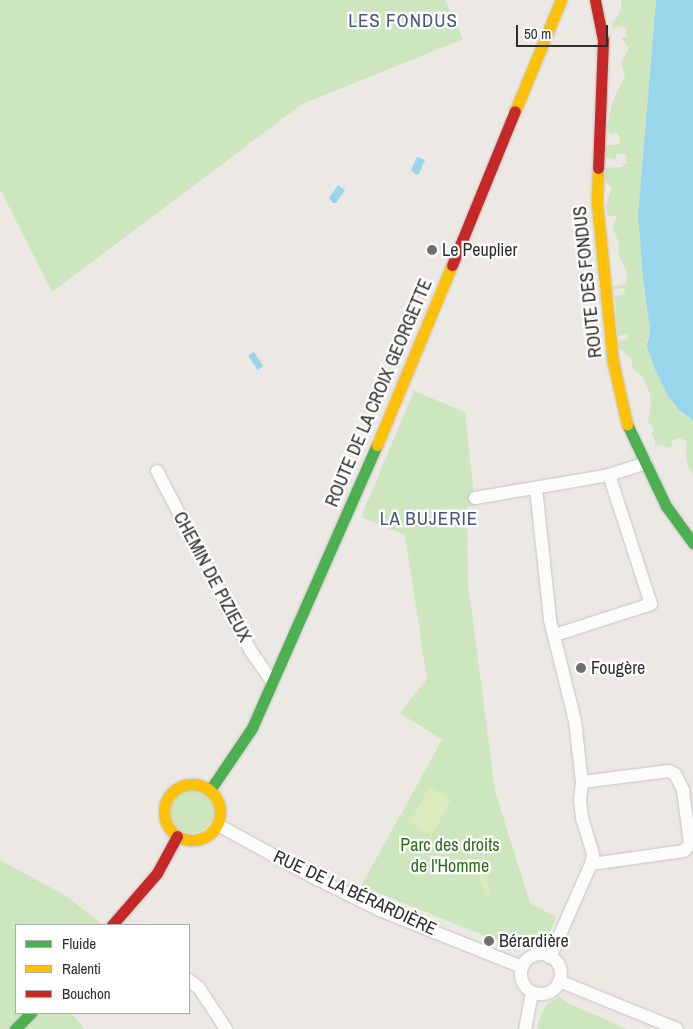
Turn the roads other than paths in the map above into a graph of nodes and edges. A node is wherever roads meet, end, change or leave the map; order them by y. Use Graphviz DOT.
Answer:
graph roads {
  1 [pos="561,0"];
  2 [pos="595,0"];
  3 [pos="646,463"];
  4 [pos="157,471"];
  5 [pos="609,475"];
  6 [pos="536,488"];
  7 [pos="475,498"];
  8 [pos="693,543"];
  9 [pos="555,635"];
  10 [pos="272,681"];
  11 [pos="582,782"];
  12 [pos="210,790"];
  13 [pos="218,825"];
  14 [pos="177,836"];
  15 [pos="591,864"];
  16 [pos="116,924"];
  17 [pos="550,957"];
  18 [pos="522,966"];
  19 [pos="190,981"];
  20 [pos="559,981"];
  21 [pos="532,992"];
  22 [pos="30,1014"];
  23 [pos="15,1029"];
  24 [pos="226,1029"];
  25 [pos="525,1029"];
  26 [pos="677,1029"];
  1 -- 10 [label="street, ROUTE DE LA CROIX GEORGETTE"];
  2 -- 3 [label="street, ROUTE DES FONDUS"];
  3 -- 5 [label="street"];
  3 -- 8 [label="street, ROUTE DES FONDUS"];
  4 -- 10 [label="street, CHEMIN DE PIZIEUX"];
  5 -- 6 [label="street"];
  5 -- 9 [label="street"];
  6 -- 7 [label="street"];
  6 -- 9 [label="street"];
  9 -- 11 [label="street"];
  10 -- 12 [label="street, ROUTE DE LA CROIX GEORGETTE"];
  11 -- 15 [label="street"];
  11 -- 15 [label="street"];
  12 -- 13 [label="street"];
  12 -- 14 [label="street"];
  13 -- 14 [label="street"];
  13 -- 18 [label="street, RUE DE LA BÉRARDIÈRE"];
  14 -- 16 [label="street"];
  15 -- 17 [label="street"];
  17 -- 18 [label="street"];
  17 -- 20 [label="street"];
  18 -- 21 [label="street"];
  19 -- 24 [label="street"];
  20 -- 21 [label="street"];
  20 -- 26 [label="street"];
  21 -- 25 [label="street"];
  22 -- 23 [label="street"];
}
